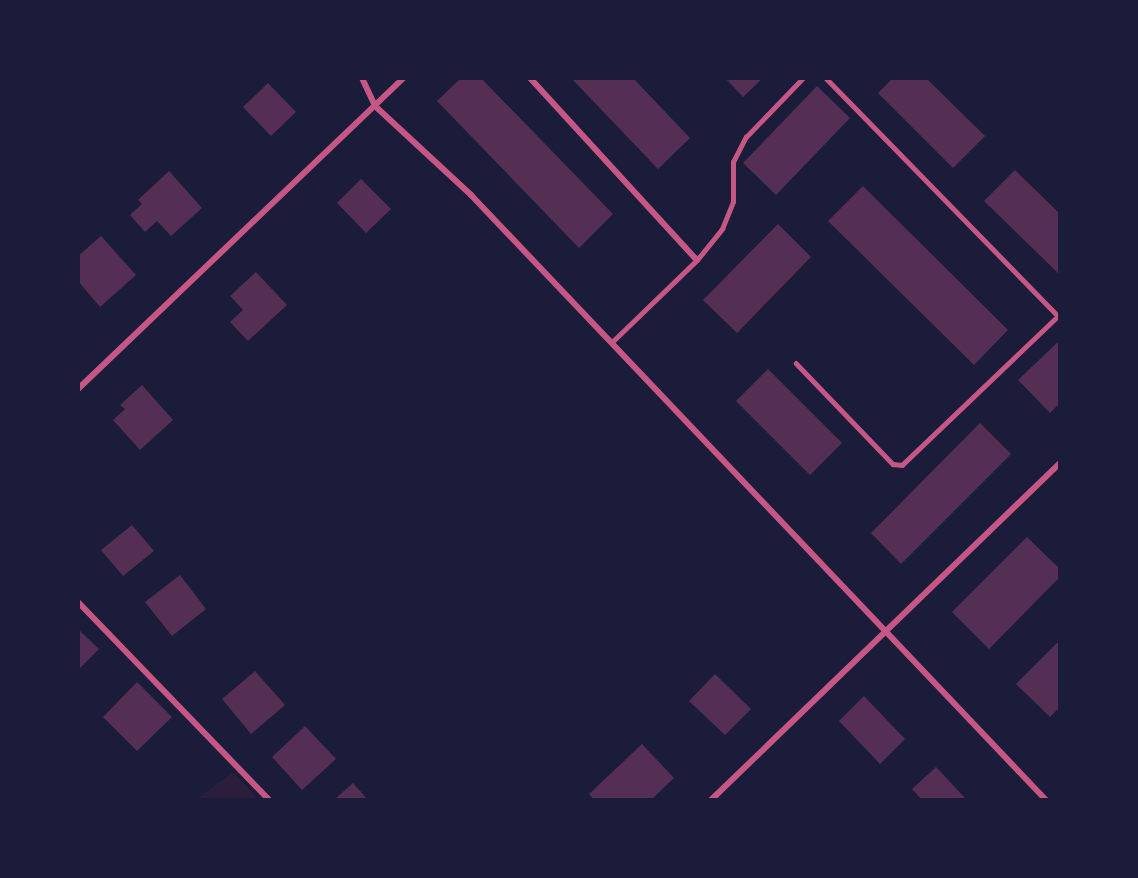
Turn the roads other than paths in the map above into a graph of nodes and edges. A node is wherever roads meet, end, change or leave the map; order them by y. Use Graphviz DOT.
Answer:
graph roads {
  1 [pos="362,78"];
  2 [pos="403,78"];
  3 [pos="530,78"];
  4 [pos="803,78"];
  5 [pos="826,78"];
  6 [pos="375,106"];
  7 [pos="697,260"];
  8 [pos="1059,315"];
  9 [pos="612,342"];
  10 [pos="796,363"];
  11 [pos="78,389"];
  12 [pos="1060,463"];
  13 [pos="78,602"];
  14 [pos="887,630"];
  15 [pos="270,800"];
  16 [pos="711,800"];
  17 [pos="1046,800"];
  1 -- 6 [label="street"];
  2 -- 6 [label="street"];
  3 -- 7 [label="street"];
  4 -- 7 [label="lane"];
  5 -- 8 [label="lane"];
  6 -- 9 [label="street"];
  6 -- 11 [label="street"];
  7 -- 9 [label="lane"];
  8 -- 10 [label="lane"];
  9 -- 14 [label="street"];
  12 -- 14 [label="street"];
  13 -- 15 [label="street"];
  14 -- 16 [label="street"];
  14 -- 17 [label="street"];
}
